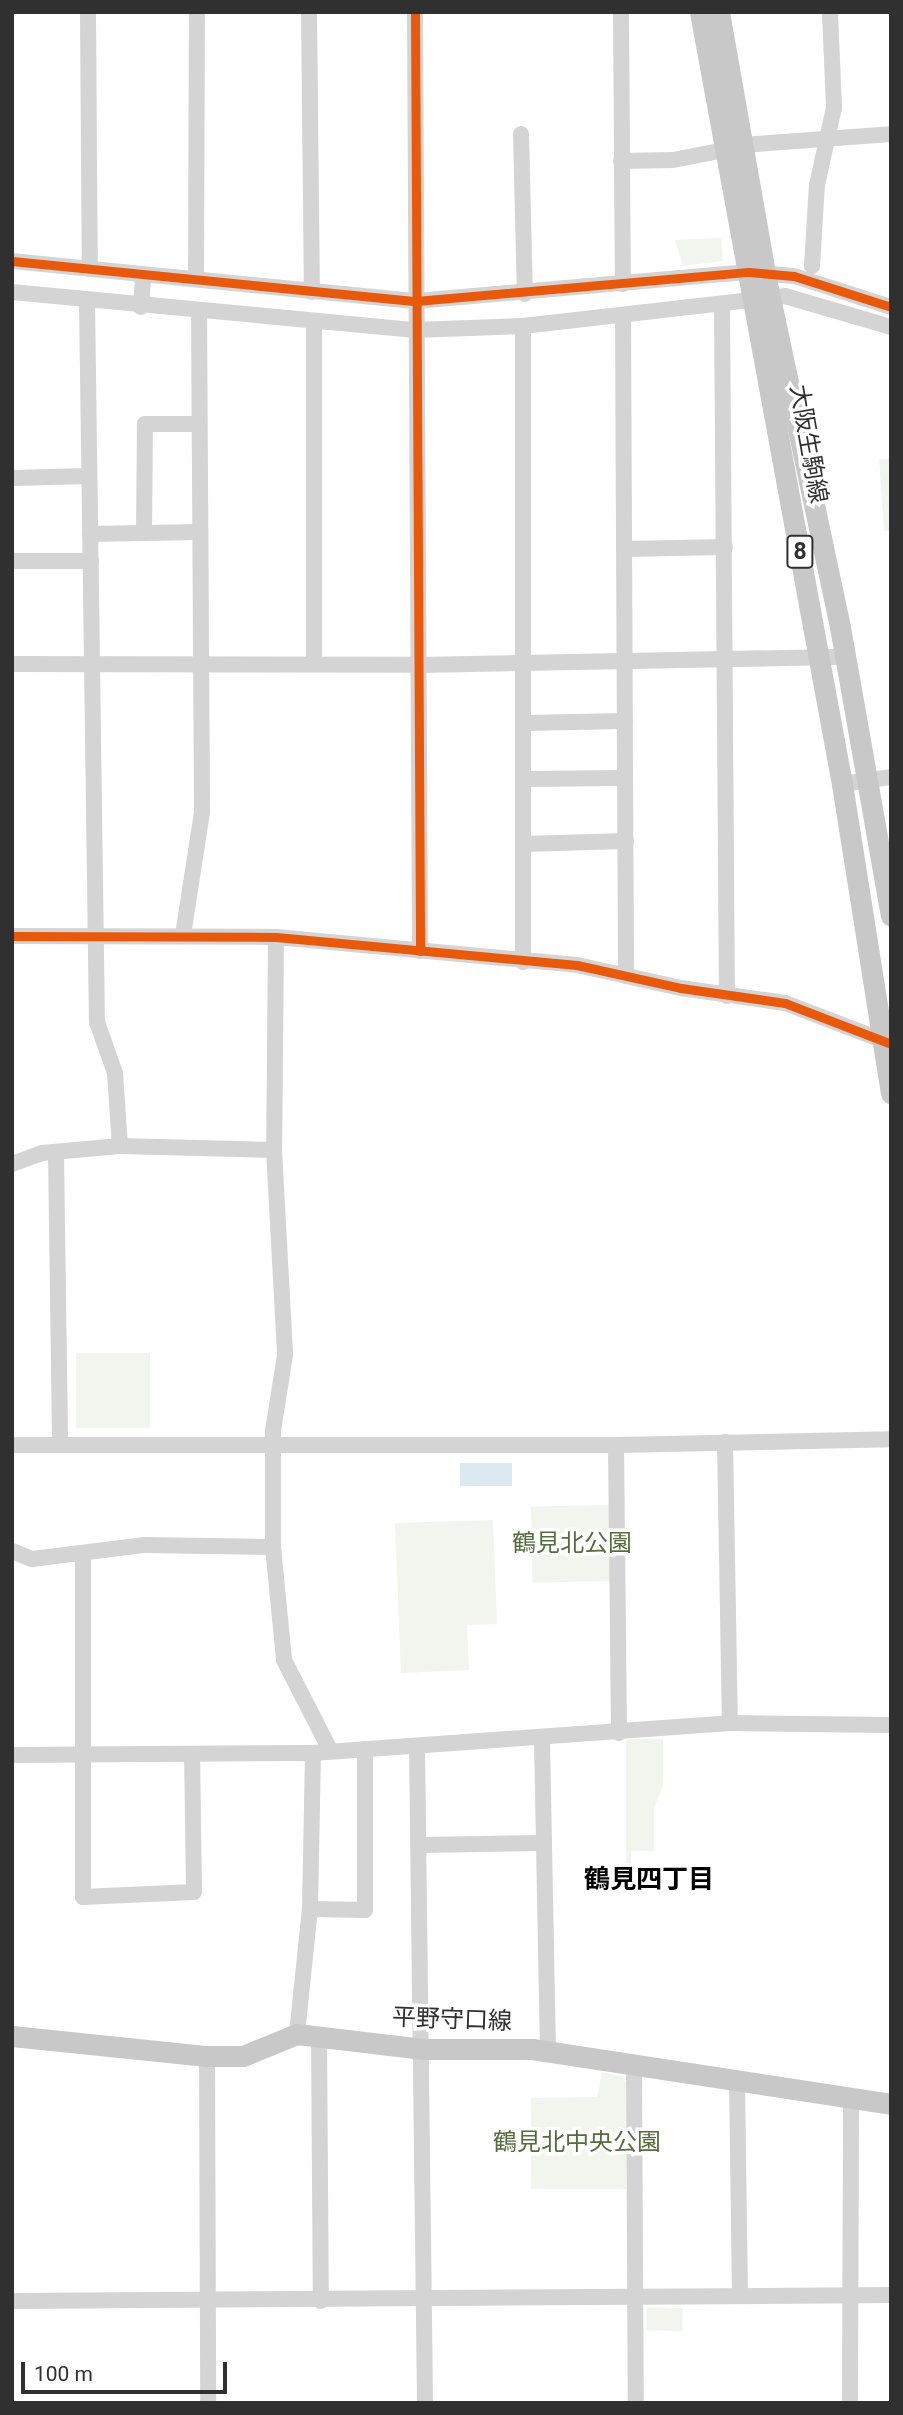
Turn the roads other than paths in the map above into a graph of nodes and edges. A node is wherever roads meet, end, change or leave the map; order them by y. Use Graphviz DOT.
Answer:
graph roads {
  1 [pos="88,12"];
  2 [pos="197,12"];
  3 [pos="309,12"];
  4 [pos="415,12"];
  5 [pos="621,12"];
  6 [pos="700,12"];
  7 [pos="719,12"];
  8 [pos="830,12"];
  9 [pos="521,134"];
  10 [pos="891,134"];
  11 [pos="829,137"];
  12 [pos="734,147"];
  13 [pos="621,161"];
  14 [pos="12,261"];
  15 [pos="812,266"];
  16 [pos="90,269"];
  17 [pos="757,273"];
  18 [pos="144,275"];
  19 [pos="196,279"];
  20 [pos="623,284"];
  21 [pos="12,292"];
  22 [pos="312,292"];
  23 [pos="525,294"];
  24 [pos="87,301"];
  25 [pos="416,301"];
  26 [pos="763,301"];
  27 [pos="722,305"];
  28 [pos="141,307"];
  29 [pos="891,307"];
  30 [pos="199,312"];
  31 [pos="623,316"];
  32 [pos="314,324"];
  33 [pos="523,326"];
  34 [pos="891,327"];
  35 [pos="415,330"];
  36 [pos="199,424"];
  37 [pos="89,476"];
  38 [pos="12,478"];
  39 [pos="199,532"];
  40 [pos="144,533"];
  41 [pos="90,534"];
  42 [pos="725,547"];
  43 [pos="624,549"];
  44 [pos="12,561"];
  45 [pos="90,561"];
  46 [pos="845,657"];
  47 [pos="726,660"];
  48 [pos="820,661"];
  49 [pos="625,662"];
  50 [pos="199,663"];
  51 [pos="314,663"];
  52 [pos="12,664"];
  53 [pos="525,664"];
  54 [pos="92,665"];
  55 [pos="419,665"];
  56 [pos="625,721"];
  57 [pos="525,723"];
  58 [pos="891,777"];
  59 [pos="625,778"];
  60 [pos="524,779"];
  61 [pos="868,780"];
  62 [pos="842,784"];
  63 [pos="884,839"];
  64 [pos="625,841"];
  65 [pos="524,844"];
  66 [pos="891,916"];
  67 [pos="96,935"];
  68 [pos="183,935"];
  69 [pos="12,936"];
  70 [pos="276,937"];
  71 [pos="420,951"];
  72 [pos="523,962"];
  73 [pos="626,976"];
  74 [pos="727,996"];
  75 [pos="888,1042"];
  76 [pos="891,1093"];
  77 [pos="120,1146"];
  78 [pos="274,1150"];
  79 [pos="56,1152"];
  80 [pos="12,1164"];
  81 [pos="891,1438"];
  82 [pos="725,1442"];
  83 [pos="12,1444"];
  84 [pos="616,1444"];
  85 [pos="60,1445"];
  86 [pos="273,1446"];
  87 [pos="272,1547"];
  88 [pos="12,1551"];
  89 [pos="83,1555"];
  90 [pos="730,1723"];
  91 [pos="891,1725"];
  92 [pos="619,1733"];
  93 [pos="542,1740"];
  94 [pos="417,1746"];
  95 [pos="365,1749"];
  96 [pos="330,1750"];
  97 [pos="313,1753"];
  98 [pos="12,1755"];
  99 [pos="81,1755"];
  100 [pos="192,1755"];
  101 [pos="544,1843"];
  102 [pos="419,1844"];
  103 [pos="310,1909"];
  104 [pos="297,2034"];
  105 [pos="12,2036"];
  106 [pos="319,2037"];
  107 [pos="423,2049"];
  108 [pos="548,2050"];
  109 [pos="206,2056"];
  110 [pos="634,2067"];
  111 [pos="737,2082"];
  112 [pos="851,2098"];
  113 [pos="891,2104"];
  114 [pos="891,2295"];
  115 [pos="634,2296"];
  116 [pos="740,2296"];
  117 [pos="851,2296"];
  118 [pos="423,2298"];
  119 [pos="207,2300"];
  120 [pos="12,2301"];
  121 [pos="321,2301"];
  122 [pos="208,2403"];
  123 [pos="425,2403"];
  124 [pos="636,2403"];
  125 [pos="850,2403"];
  1 -- 16 [label="street"];
  2 -- 19 [label="street"];
  3 -- 22 [label="street"];
  4 -- 25 [label="street"];
  5 -- 13 [label="street"];
  6 -- 12 [label="main road, 大阪生駒線 / 8"];
  7 -- 12 [label="main road, 大阪生駒線 / 8"];
  8 -- 11 [label="street"];
  9 -- 23 [label="street"];
  10 -- 11 [label="street"];
  11 -- 12 [label="street"];
  11 -- 15 [label="street"];
  12 -- 13 [label="street"];
  12 -- 17 [label="main road, 大阪生駒線 / 8"];
  13 -- 20 [label="street"];
  14 -- 16 [label="street"];
  16 -- 18 [label="street"];
  17 -- 20 [label="street"];
  17 -- 26 [label="main road, 大阪生駒線 / 8"];
  17 -- 29 [label="street"];
  18 -- 19 [label="street"];
  18 -- 28 [label="street"];
  19 -- 22 [label="street"];
  20 -- 23 [label="street"];
  21 -- 24 [label="street"];
  22 -- 25 [label="street"];
  23 -- 25 [label="street"];
  24 -- 28 [label="street"];
  24 -- 37 [label="street"];
  25 -- 35 [label="street"];
  26 -- 27 [label="street"];
  26 -- 34 [label="street"];
  26 -- 46 [label="main road, 大阪生駒線 / 8"];
  26 -- 48 [label="main road, 大阪生駒線 / 8"];
  27 -- 31 [label="street"];
  27 -- 42 [label="street"];
  28 -- 30 [label="street"];
  30 -- 32 [label="street"];
  30 -- 36 [label="street"];
  31 -- 33 [label="street"];
  31 -- 43 [label="street"];
  32 -- 35 [label="street"];
  32 -- 51 [label="street"];
  33 -- 35 [label="street"];
  33 -- 53 [label="street"];
  35 -- 55 [label="street"];
  36 -- 39 [label="street"];
  36 -- 40 [label="street"];
  37 -- 38 [label="street"];
  37 -- 41 [label="street"];
  39 -- 40 [label="street"];
  39 -- 50 [label="street"];
  40 -- 41 [label="street"];
  41 -- 45 [label="street"];
  42 -- 43 [label="street"];
  42 -- 47 [label="street"];
  43 -- 49 [label="street"];
  44 -- 45 [label="street"];
  45 -- 54 [label="street"];
  46 -- 48 [label="street"];
  46 -- 61 [label="main road, 大阪生駒線 / 8"];
  47 -- 48 [label="street"];
  47 -- 49 [label="street"];
  47 -- 74 [label="street"];
  48 -- 62 [label="main road, 大阪生駒線 / 8"];
  49 -- 53 [label="street"];
  49 -- 56 [label="street"];
  50 -- 51 [label="street"];
  50 -- 54 [label="street"];
  50 -- 68 [label="street"];
  51 -- 55 [label="street"];
  52 -- 54 [label="street"];
  53 -- 55 [label="street"];
  53 -- 57 [label="street"];
  54 -- 67 [label="street"];
  55 -- 71 [label="street"];
  56 -- 57 [label="street"];
  56 -- 59 [label="street"];
  57 -- 60 [label="street"];
  58 -- 61 [label="street"];
  59 -- 60 [label="street"];
  59 -- 64 [label="street"];
  60 -- 65 [label="street"];
  61 -- 62 [label="street"];
  61 -- 63 [label="main road, 大阪生駒線 / 8"];
  62 -- 75 [label="main road, 大阪生駒線 / 8"];
  63 -- 66 [label="main road, 大阪生駒線 / 8"];
  64 -- 65 [label="street"];
  64 -- 73 [label="street"];
  65 -- 72 [label="street"];
  67 -- 68 [label="street"];
  67 -- 69 [label="street"];
  67 -- 77 [label="street"];
  68 -- 70 [label="street"];
  70 -- 71 [label="street"];
  70 -- 78 [label="street"];
  71 -- 72 [label="street"];
  72 -- 73 [label="street"];
  73 -- 74 [label="street"];
  74 -- 75 [label="street"];
  75 -- 76 [label="main road, 大阪生駒線 / 8"];
  77 -- 78 [label="street"];
  77 -- 79 [label="street"];
  78 -- 86 [label="street"];
  79 -- 80 [label="street"];
  79 -- 85 [label="street"];
  81 -- 82 [label="street"];
  82 -- 84 [label="street"];
  82 -- 90 [label="street"];
  83 -- 85 [label="street"];
  84 -- 86 [label="street"];
  84 -- 92 [label="street"];
  85 -- 86 [label="street"];
  86 -- 87 [label="street"];
  87 -- 89 [label="street"];
  87 -- 96 [label="street"];
  88 -- 89 [label="street"];
  89 -- 99 [label="street"];
  90 -- 91 [label="street"];
  90 -- 92 [label="street"];
  92 -- 93 [label="street"];
  93 -- 94 [label="street"];
  93 -- 101 [label="street"];
  94 -- 95 [label="street"];
  94 -- 102 [label="street"];
  95 -- 96 [label="street"];
  95 -- 103 [label="street"];
  96 -- 97 [label="street"];
  97 -- 100 [label="street"];
  97 -- 103 [label="street"];
  98 -- 99 [label="street"];
  99 -- 100 [label="street"];
  99 -- 100 [label="street"];
  101 -- 102 [label="street"];
  101 -- 108 [label="street"];
  102 -- 107 [label="street"];
  103 -- 104 [label="street"];
  104 -- 106 [label="main road, 平野守口線"];
  104 -- 109 [label="main road, 平野守口線"];
  105 -- 109 [label="main road, 平野守口線"];
  106 -- 107 [label="main road, 平野守口線"];
  106 -- 121 [label="street"];
  107 -- 108 [label="main road, 平野守口線"];
  107 -- 118 [label="street"];
  108 -- 110 [label="main road, 平野守口線"];
  109 -- 119 [label="street"];
  110 -- 111 [label="main road, 平野守口線"];
  110 -- 115 [label="street"];
  111 -- 112 [label="main road, 平野守口線"];
  111 -- 116 [label="street"];
  112 -- 113 [label="main road, 平野守口線"];
  112 -- 117 [label="street"];
  114 -- 117 [label="street"];
  115 -- 116 [label="street"];
  115 -- 118 [label="street"];
  115 -- 124 [label="street"];
  116 -- 117 [label="street"];
  117 -- 125 [label="street"];
  118 -- 121 [label="street"];
  118 -- 123 [label="street"];
  119 -- 120 [label="street"];
  119 -- 121 [label="street"];
  119 -- 122 [label="street"];
}
